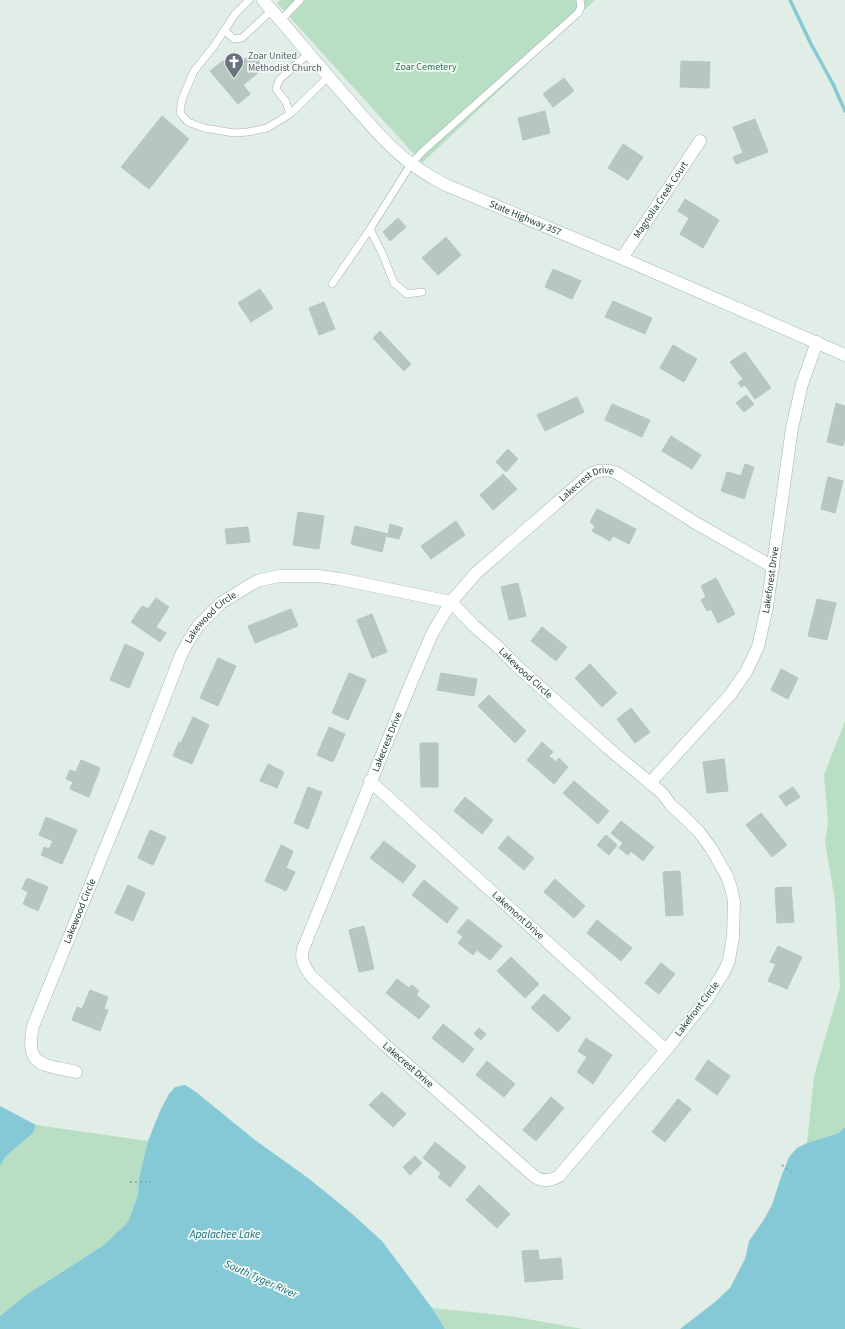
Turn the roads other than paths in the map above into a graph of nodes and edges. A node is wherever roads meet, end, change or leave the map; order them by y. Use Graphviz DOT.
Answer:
graph roads {
  1 [pos="250,0"];
  2 [pos="263,0"];
  3 [pos="300,0"];
  4 [pos="580,0"];
  5 [pos="272,10"];
  6 [pos="280,21"];
  7 [pos="224,30"];
  8 [pos="308,54"];
  9 [pos="328,77"];
  10 [pos="290,114"];
  11 [pos="700,141"];
  12 [pos="411,164"];
  13 [pos="370,229"];
  14 [pos="622,258"];
  15 [pos="332,284"];
  16 [pos="422,292"];
  17 [pos="817,342"];
  18 [pos="845,355"];
  19 [pos="773,567"];
  20 [pos="451,602"];
  21 [pos="370,781"];
  22 [pos="650,783"];
  23 [pos="666,1050"];
  24 [pos="76,1072"];
  25 [pos="535,1177"];
  1 -- 7 [label="lane"];
  2 -- 5 [label="street, State Highway 357"];
  3 -- 6 [label="lane"];
  4 -- 12 [label="lane"];
  5 -- 6 [label="street, State Highway 357"];
  5 -- 7 [label="lane"];
  6 -- 8 [label="street, State Highway 357"];
  7 -- 10 [label="lane"];
  8 -- 9 [label="street, State Highway 357"];
  8 -- 10 [label="lane"];
  9 -- 10 [label="lane"];
  9 -- 12 [label="street, State Highway 357"];
  11 -- 14 [label="street, Magnolia Creek Court"];
  12 -- 13 [label="lane"];
  12 -- 14 [label="street, State Highway 357"];
  13 -- 15 [label="lane"];
  13 -- 16 [label="lane"];
  14 -- 17 [label="street, State Highway 357"];
  17 -- 18 [label="street, State Highway 357"];
  17 -- 19 [label="street, Lakeforest Drive"];
  19 -- 20 [label="street, Lakecrest Drive"];
  19 -- 22 [label="street, Lakeforest Drive"];
  20 -- 21 [label="street, Lakecrest Drive"];
  20 -- 22 [label="street, Lakewood Circle"];
  20 -- 24 [label="street, Lakewood Circle"];
  21 -- 23 [label="street, Lakemont Drive"];
  21 -- 25 [label="street, Lakecrest Drive"];
  22 -- 23 [label="street, Lakefront Circle"];
  23 -- 25 [label="street, Lakefront Circle"];
}
